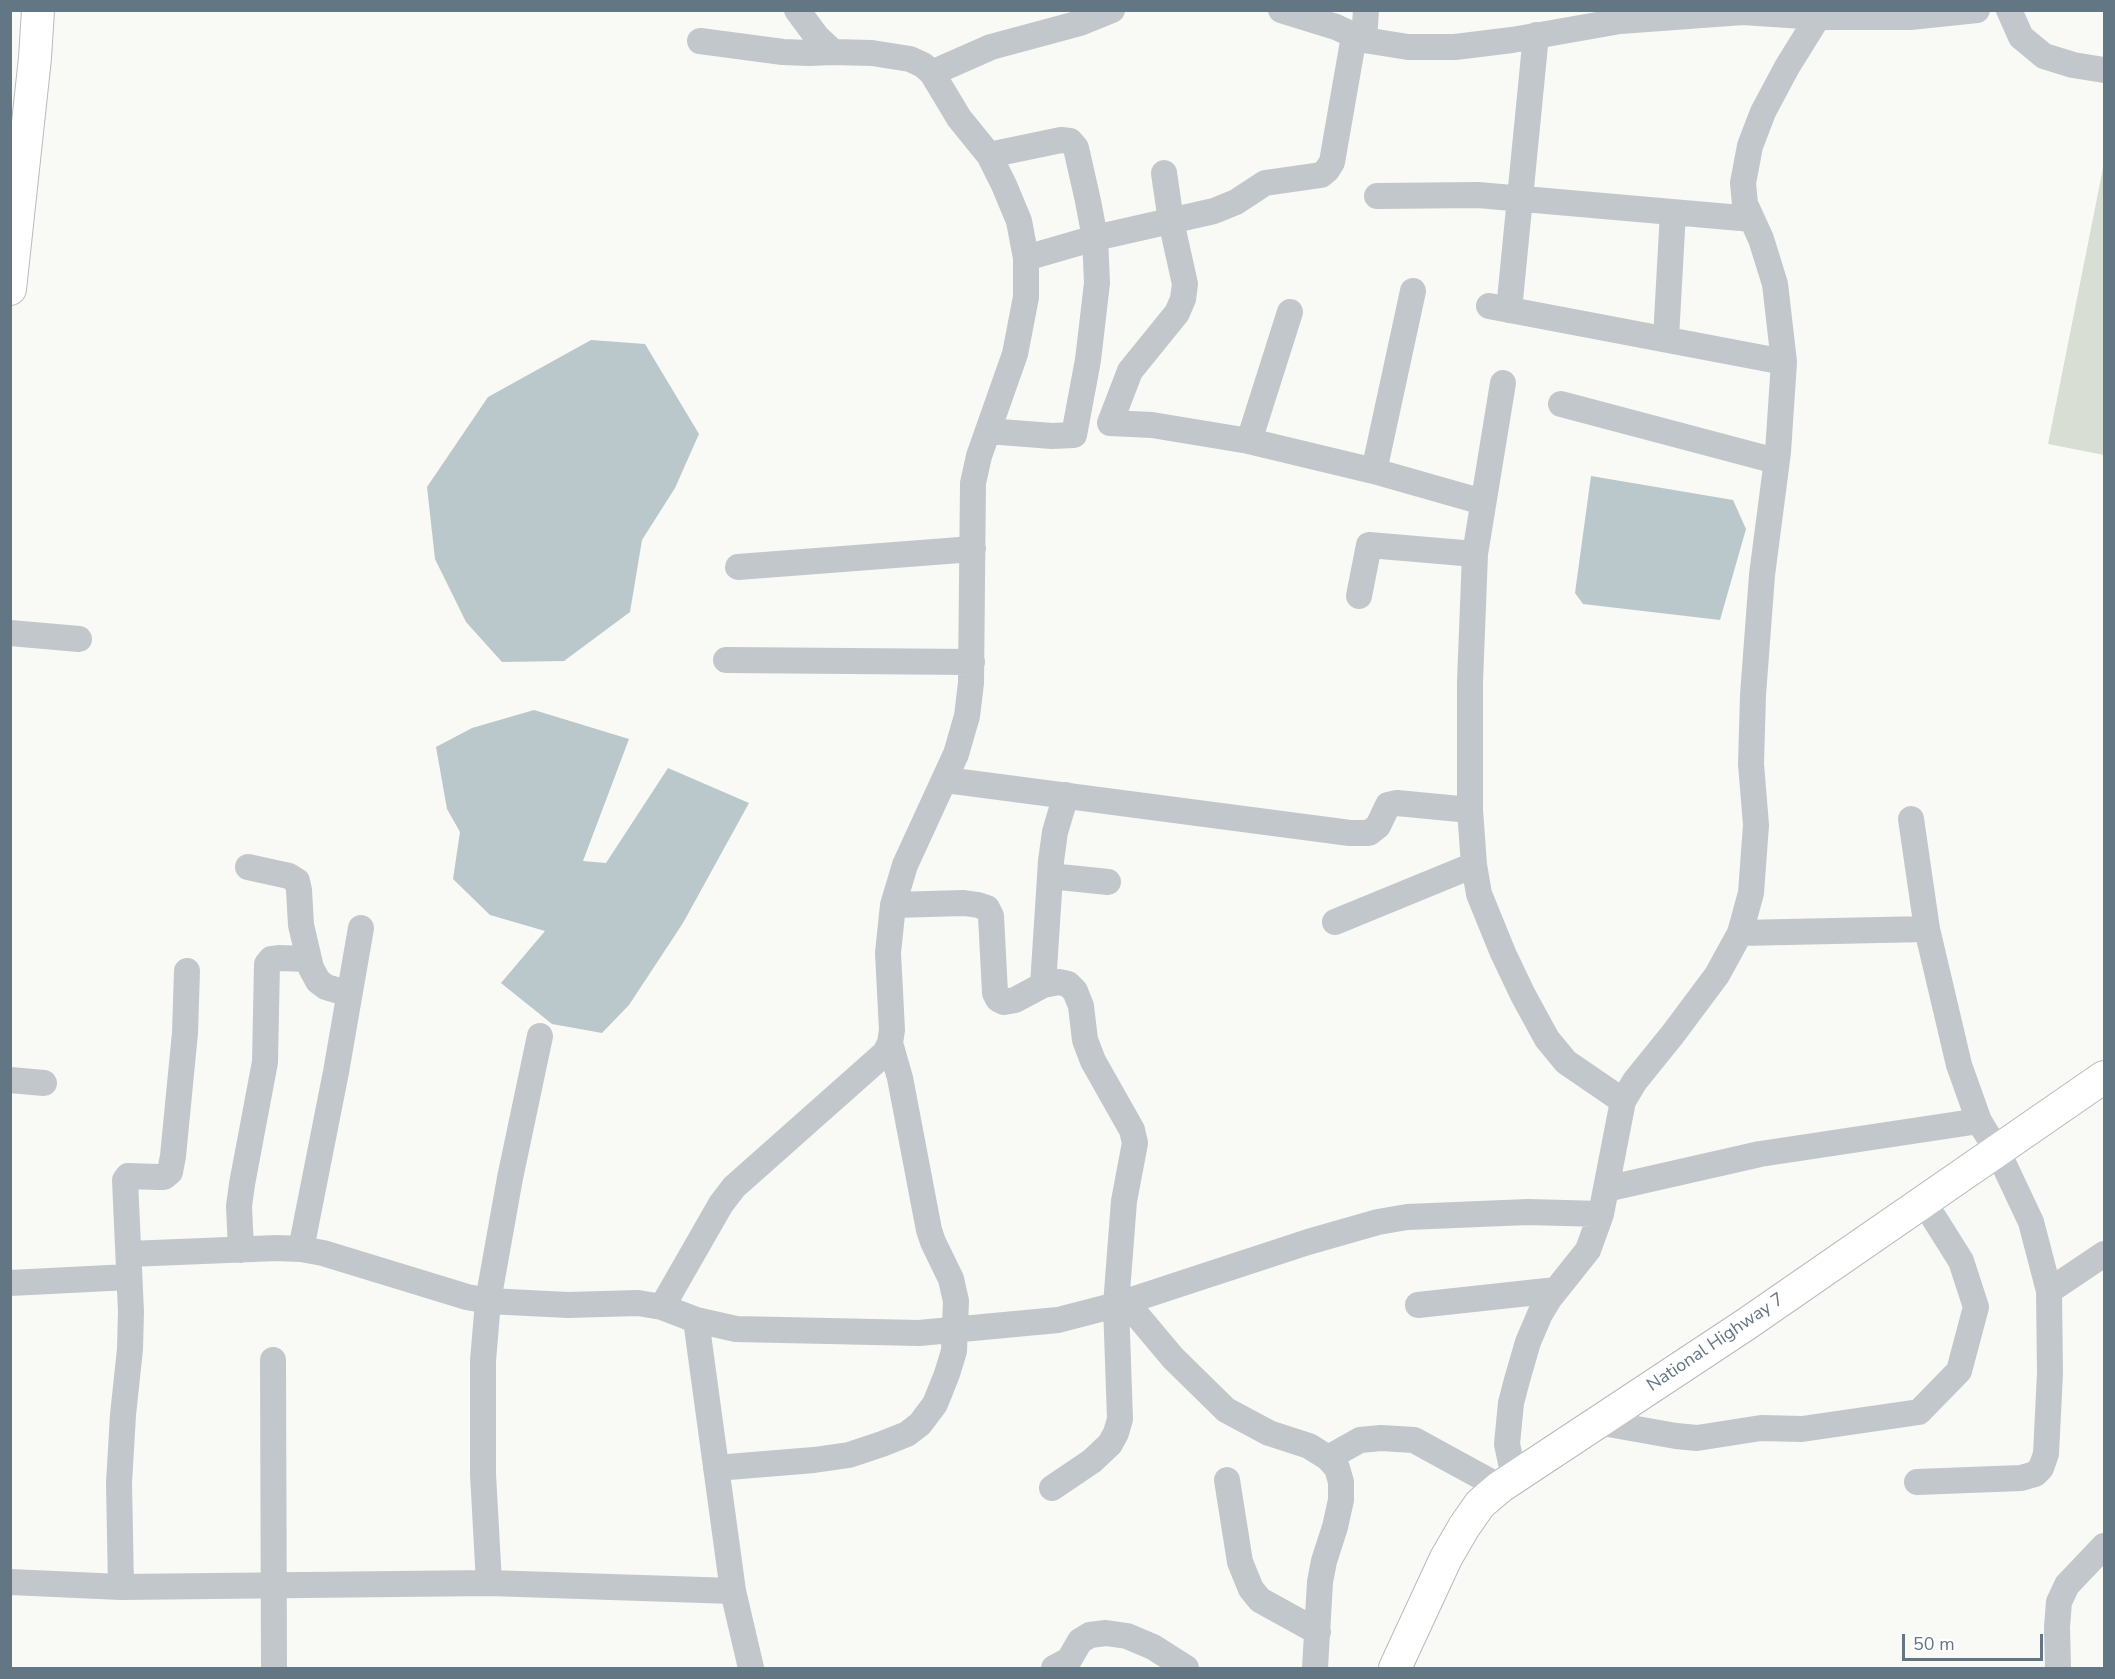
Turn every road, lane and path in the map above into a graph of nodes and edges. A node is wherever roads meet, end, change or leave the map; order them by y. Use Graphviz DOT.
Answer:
graph roads {
  1 [pos="38,10"];
  2 [pos="797,10"];
  3 [pos="1113,10"];
  4 [pos="1281,10"];
  5 [pos="1366,10"];
  6 [pos="1977,10"];
  7 [pos="2009,10"];
  8 [pos="1818,17"];
  9 [pos="1568,20"];
  10 [pos="1536,35"];
  11 [pos="1359,38"];
  12 [pos="700,41"];
  13 [pos="833,52"];
  14 [pos="2104,70"];
  15 [pos="933,73"];
  16 [pos="989,155"];
  17 [pos="1164,173"];
  18 [pos="1377,196"];
  19 [pos="1519,199"];
  20 [pos="15,203"];
  21 [pos="1673,212"];
  22 [pos="1752,219"];
  23 [pos="1171,221"];
  24 [pos="1095,238"];
  25 [pos="1026,258"];
  26 [pos="10,289"];
  27 [pos="1413,291"];
  28 [pos="1290,312"];
  29 [pos="1666,338"];
  30 [pos="1784,362"];
  31 [pos="1503,383"];
  32 [pos="1561,404"];
  33 [pos="988,431"];
  34 [pos="1249,441"];
  35 [pos="1776,461"];
  36 [pos="1374,471"];
  37 [pos="1483,502"];
  38 [pos="972,549"];
  39 [pos="1474,554"];
  40 [pos="738,567"];
  41 [pos="1359,596"];
  42 [pos="10,633"];
  43 [pos="79,639"];
  44 [pos="726,660"];
  45 [pos="972,662"];
  46 [pos="946,780"];
  47 [pos="1066,795"];
  48 [pos="1470,810"];
  49 [pos="1911,819"];
  50 [pos="1474,865"];
  51 [pos="248,867"];
  52 [pos="1050,876"];
  53 [pos="1108,882"];
  54 [pos="893,905"];
  55 [pos="1335,922"];
  56 [pos="361,928"];
  57 [pos="1927,929"];
  58 [pos="1740,933"];
  59 [pos="308,959"];
  60 [pos="187,971"];
  61 [pos="1043,985"];
  62 [pos="349,994"];
  63 [pos="540,1036"];
  64 [pos="890,1043"];
  65 [pos="2104,1077"];
  66 [pos="10,1080"];
  67 [pos="44,1083"];
  68 [pos="1623,1101"];
  69 [pos="1979,1120"];
  70 [pos="1998,1152"];
  71 [pos="1603,1201"];
  72 [pos="1934,1218"];
  73 [pos="301,1249"];
  74 [pos="241,1250"];
  75 [pos="2104,1254"];
  76 [pos="129,1266"];
  77 [pos="10,1283"];
  78 [pos="1556,1290"];
  79 [pos="2049,1291"];
  80 [pos="488,1301"];
  81 [pos="1121,1304"];
  82 [pos="1418,1305"];
  83 [pos="662,1307"];
  84 [pos="696,1320"];
  85 [pos="956,1330"];
  86 [pos="273,1360"];
  87 [pos="1597,1422"];
  88 [pos="1328,1458"];
  89 [pos="716,1468"];
  90 [pos="1227,1480"];
  91 [pos="1507,1482"];
  92 [pos="1917,1482"];
  93 [pos="1052,1488"];
  94 [pos="2104,1546"];
  95 [pos="10,1582"];
  96 [pos="489,1583"];
  97 [pos="274,1586"];
  98 [pos="121,1587"];
  99 [pos="733,1591"];
  100 [pos="1318,1632"];
  101 [pos="274,1668"];
  102 [pos="751,1668"];
  103 [pos="1054,1668"];
  104 [pos="1186,1668"];
  105 [pos="1315,1668"];
  106 [pos="1395,1668"];
  107 [pos="2058,1668"];
  1 -- 20 [label="main road"];
  2 -- 13 [label="street"];
  3 -- 15 [label="street"];
  4 -- 11 [label="street"];
  5 -- 11 [label="street"];
  6 -- 8 [label="street"];
  7 -- 14 [label="street"];
  8 -- 9 [label="street"];
  8 -- 22 [label="street"];
  9 -- 10 [label="street"];
  10 -- 11 [label="street"];
  10 -- 19 [label="street"];
  11 -- 23 [label="street"];
  12 -- 13 [label="street"];
  13 -- 15 [label="street"];
  15 -- 16 [label="street"];
  16 -- 24 [label="street"];
  16 -- 25 [label="street"];
  17 -- 23 [label="street"];
  18 -- 19 [label="street"];
  19 -- 21 [label="street"];
  19 -- 29 [label="street"];
  20 -- 26 [label="main road"];
  21 -- 22 [label="street"];
  21 -- 29 [label="street"];
  22 -- 30 [label="street"];
  23 -- 24 [label="street"];
  23 -- 34 [label="street"];
  24 -- 25 [label="street"];
  24 -- 33 [label="street"];
  25 -- 33 [label="street"];
  27 -- 36 [label="street"];
  28 -- 34 [label="street"];
  29 -- 30 [label="street"];
  30 -- 35 [label="street"];
  31 -- 37 [label="street"];
  32 -- 35 [label="street"];
  33 -- 38 [label="street"];
  34 -- 36 [label="street"];
  35 -- 58 [label="street"];
  36 -- 37 [label="street"];
  37 -- 39 [label="street"];
  38 -- 40 [label="street"];
  38 -- 45 [label="street"];
  39 -- 41 [label="street"];
  39 -- 48 [label="street"];
  42 -- 43 [label="street"];
  44 -- 45 [label="street"];
  45 -- 46 [label="street"];
  46 -- 47 [label="street"];
  46 -- 54 [label="street"];
  47 -- 48 [label="street"];
  47 -- 52 [label="street"];
  48 -- 50 [label="street"];
  49 -- 57 [label="street"];
  50 -- 55 [label="street"];
  50 -- 68 [label="street"];
  51 -- 59 [label="street"];
  52 -- 53 [label="street"];
  52 -- 61 [label="street"];
  54 -- 61 [label="street"];
  54 -- 64 [label="street"];
  56 -- 62 [label="street"];
  57 -- 58 [label="street"];
  57 -- 69 [label="street"];
  58 -- 68 [label="street"];
  59 -- 62 [label="street"];
  59 -- 74 [label="street"];
  60 -- 76 [label="street"];
  61 -- 81 [label="street"];
  62 -- 73 [label="street"];
  63 -- 80 [label="street"];
  64 -- 83 [label="street"];
  64 -- 85 [label="street"];
  65 -- 70 [label="main road, National Highway 7"];
  66 -- 67 [label="street"];
  68 -- 71 [label="street"];
  69 -- 70 [label="street"];
  69 -- 71 [label="street"];
  70 -- 79 [label="street"];
  70 -- 87 [label="main road, National Highway 7"];
  71 -- 78 [label="street"];
  71 -- 81 [label="street"];
  72 -- 87 [label="street"];
  73 -- 74 [label="street"];
  73 -- 80 [label="street"];
  74 -- 76 [label="street"];
  75 -- 79 [label="street"];
  76 -- 77 [label="street"];
  76 -- 98 [label="street"];
  78 -- 82 [label="street"];
  78 -- 91 [label="street"];
  79 -- 92 [label="street"];
  80 -- 83 [label="street"];
  80 -- 96 [label="street"];
  81 -- 85 [label="street"];
  81 -- 88 [label="street"];
  81 -- 93 [label="street"];
  83 -- 84 [label="street"];
  84 -- 85 [label="street"];
  84 -- 89 [label="street"];
  85 -- 89 [label="street"];
  86 -- 97 [label="street"];
  87 -- 91 [label="main road, National Highway 7"];
  88 -- 91 [label="street"];
  88 -- 100 [label="street"];
  89 -- 99 [label="street"];
  90 -- 100 [label="street"];
  91 -- 106 [label="main road, National Highway 7"];
  94 -- 107 [label="street"];
  95 -- 98 [label="street"];
  96 -- 97 [label="street"];
  96 -- 99 [label="street"];
  97 -- 98 [label="street"];
  97 -- 101 [label="street"];
  99 -- 102 [label="street"];
  100 -- 105 [label="street"];
  103 -- 104 [label="street"];
}
